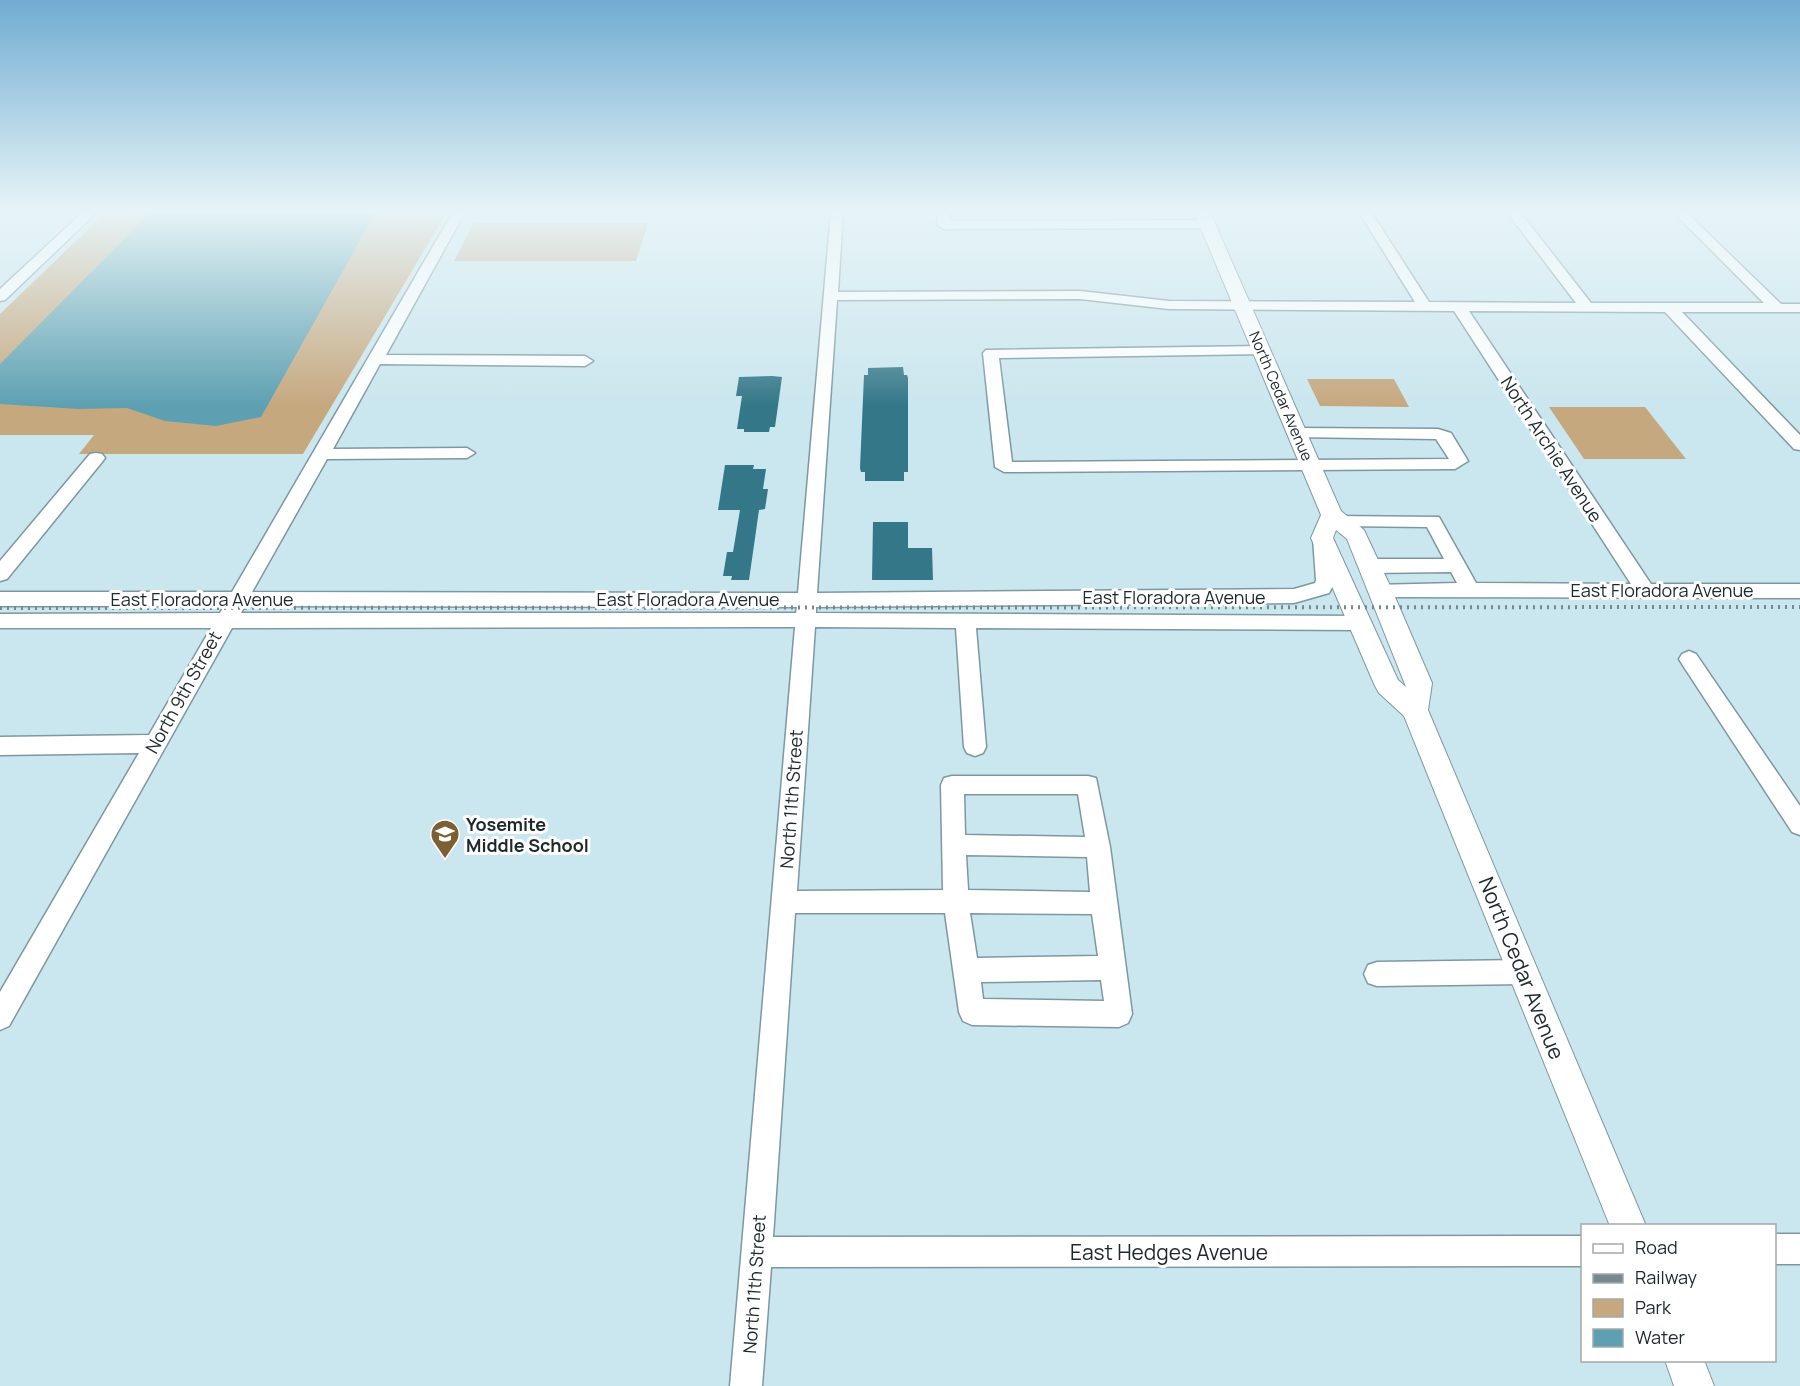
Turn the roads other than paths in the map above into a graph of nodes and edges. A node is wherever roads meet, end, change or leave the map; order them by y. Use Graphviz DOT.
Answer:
graph roads {
  1 [pos="22,277"];
  2 [pos="422,277"];
  3 [pos="832,277"];
  4 [pos="1230,277"];
  5 [pos="1406,277"];
  6 [pos="1563,277"];
  7 [pos="1745,277"];
  8 [pos="830,296"];
  9 [pos="0,297"];
  10 [pos="1242,306"];
  11 [pos="1586,306"];
  12 [pos="1425,307"];
  13 [pos="1669,307"];
  14 [pos="1459,308"];
  15 [pos="1777,308"];
  16 [pos="1800,308"];
  17 [pos="1262,351"];
  18 [pos="374,359"];
  19 [pos="585,361"];
  20 [pos="1793,429"];
  21 [pos="1298,433"];
  22 [pos="1800,445"];
  23 [pos="467,453"];
  24 [pos="320,454"];
  25 [pos="96,458"];
  26 [pos="1312,467"];
  27 [pos="1331,524"];
  28 [pos="1369,566"];
  29 [pos="1456,566"];
  30 [pos="0,574"];
  31 [pos="1380,590"];
  32 [pos="1470,590"];
  33 [pos="1645,590"];
  34 [pos="1800,591"];
  35 [pos="0,599"];
  36 [pos="236,599"];
  37 [pos="806,610"];
  38 [pos="224,620"];
  39 [pos="0,621"];
  40 [pos="965,621"];
  41 [pos="1360,623"];
  42 [pos="1689,660"];
  43 [pos="1415,710"];
  44 [pos="154,744"];
  45 [pos="0,746"];
  46 [pos="975,747"];
  47 [pos="1800,825"];
  48 [pos="954,845"];
  49 [pos="1098,847"];
  50 [pos="784,902"];
  51 [pos="956,902"];
  52 [pos="1103,903"];
  53 [pos="1112,969"];
  54 [pos="966,970"];
  55 [pos="1524,972"];
  56 [pos="1377,974"];
  57 [pos="6,994"];
  58 [pos="0,1017"];
  59 [pos="1627,1224"];
  60 [pos="1776,1249"];
  61 [pos="1800,1249"];
  62 [pos="1581,1251"];
  63 [pos="756,1252"];
  64 [pos="1685,1362"];
  65 [pos="746,1386"];
  66 [pos="1694,1386"];
  1 -- 9 [label="street"];
  2 -- 18 [label="street, North 9th Street"];
  3 -- 8 [label="street, North 11th Street"];
  4 -- 10 [label="main road, North Cedar Avenue"];
  5 -- 12 [label="street"];
  6 -- 11 [label="street"];
  7 -- 15 [label="street"];
  8 -- 10 [label="street"];
  8 -- 37 [label="street, North 11th Street"];
  10 -- 12 [label="street"];
  10 -- 17 [label="main road, North Cedar Avenue"];
  11 -- 13 [label="street"];
  11 -- 14 [label="street"];
  12 -- 14 [label="street"];
  13 -- 15 [label="street"];
  13 -- 20 [label="street"];
  14 -- 33 [label="street, North Archie Avenue"];
  15 -- 16 [label="street"];
  17 -- 21 [label="main road, North Cedar Avenue"];
  17 -- 26 [label="street"];
  18 -- 19 [label="street"];
  18 -- 24 [label="street, North 9th Street"];
  20 -- 22 [label="street"];
  21 -- 26 [label="main road, North Cedar Avenue"];
  21 -- 26 [label="street"];
  23 -- 24 [label="street"];
  24 -- 36 [label="street, North 9th Street"];
  25 -- 30 [label="street"];
  26 -- 27 [label="main road, North Cedar Avenue"];
  27 -- 28 [label="main road, North Cedar Avenue"];
  27 -- 29 [label="street"];
  27 -- 37 [label="street, East Floradora Avenue"];
  27 -- 41 [label="main road, North Cedar Avenue"];
  28 -- 29 [label="street"];
  28 -- 31 [label="main road, North Cedar Avenue"];
  29 -- 32 [label="street"];
  31 -- 32 [label="street, East Floradora Avenue"];
  31 -- 43 [label="main road, North Cedar Avenue"];
  32 -- 33 [label="street, East Floradora Avenue"];
  33 -- 34 [label="street, East Floradora Avenue"];
  35 -- 36 [label="street, East Floradora Avenue"];
  36 -- 37 [label="street, East Floradora Avenue"];
  36 -- 38 [label="street, North 9th Street"];
  37 -- 38 [label="street, East Floradora Avenue"];
  37 -- 40 [label="street, East Floradora Avenue"];
  37 -- 50 [label="street, North 11th Street"];
  38 -- 39 [label="street, East Floradora Avenue"];
  38 -- 44 [label="street, North 9th Street"];
  40 -- 41 [label="street, East Floradora Avenue"];
  40 -- 46 [label="street"];
  41 -- 43 [label="main road, North Cedar Avenue"];
  42 -- 47 [label="street"];
  43 -- 55 [label="main road, North Cedar Avenue"];
  44 -- 45 [label="street"];
  44 -- 57 [label="street, North 9th Street"];
  48 -- 49 [label="street"];
  48 -- 49 [label="street"];
  48 -- 51 [label="street"];
  49 -- 52 [label="street"];
  50 -- 51 [label="street"];
  50 -- 63 [label="street, North 11th Street"];
  51 -- 52 [label="street"];
  51 -- 54 [label="street"];
  52 -- 53 [label="street"];
  53 -- 54 [label="street"];
  53 -- 54 [label="street"];
  55 -- 56 [label="street"];
  55 -- 59 [label="main road, North Cedar Avenue"];
  57 -- 58 [label="street, North 9th Street"];
  60 -- 61 [label="street"];
  62 -- 63 [label="street, East Hedges Avenue"];
  63 -- 65 [label="street, North 11th Street"];
  64 -- 66 [label="main road"];
}
